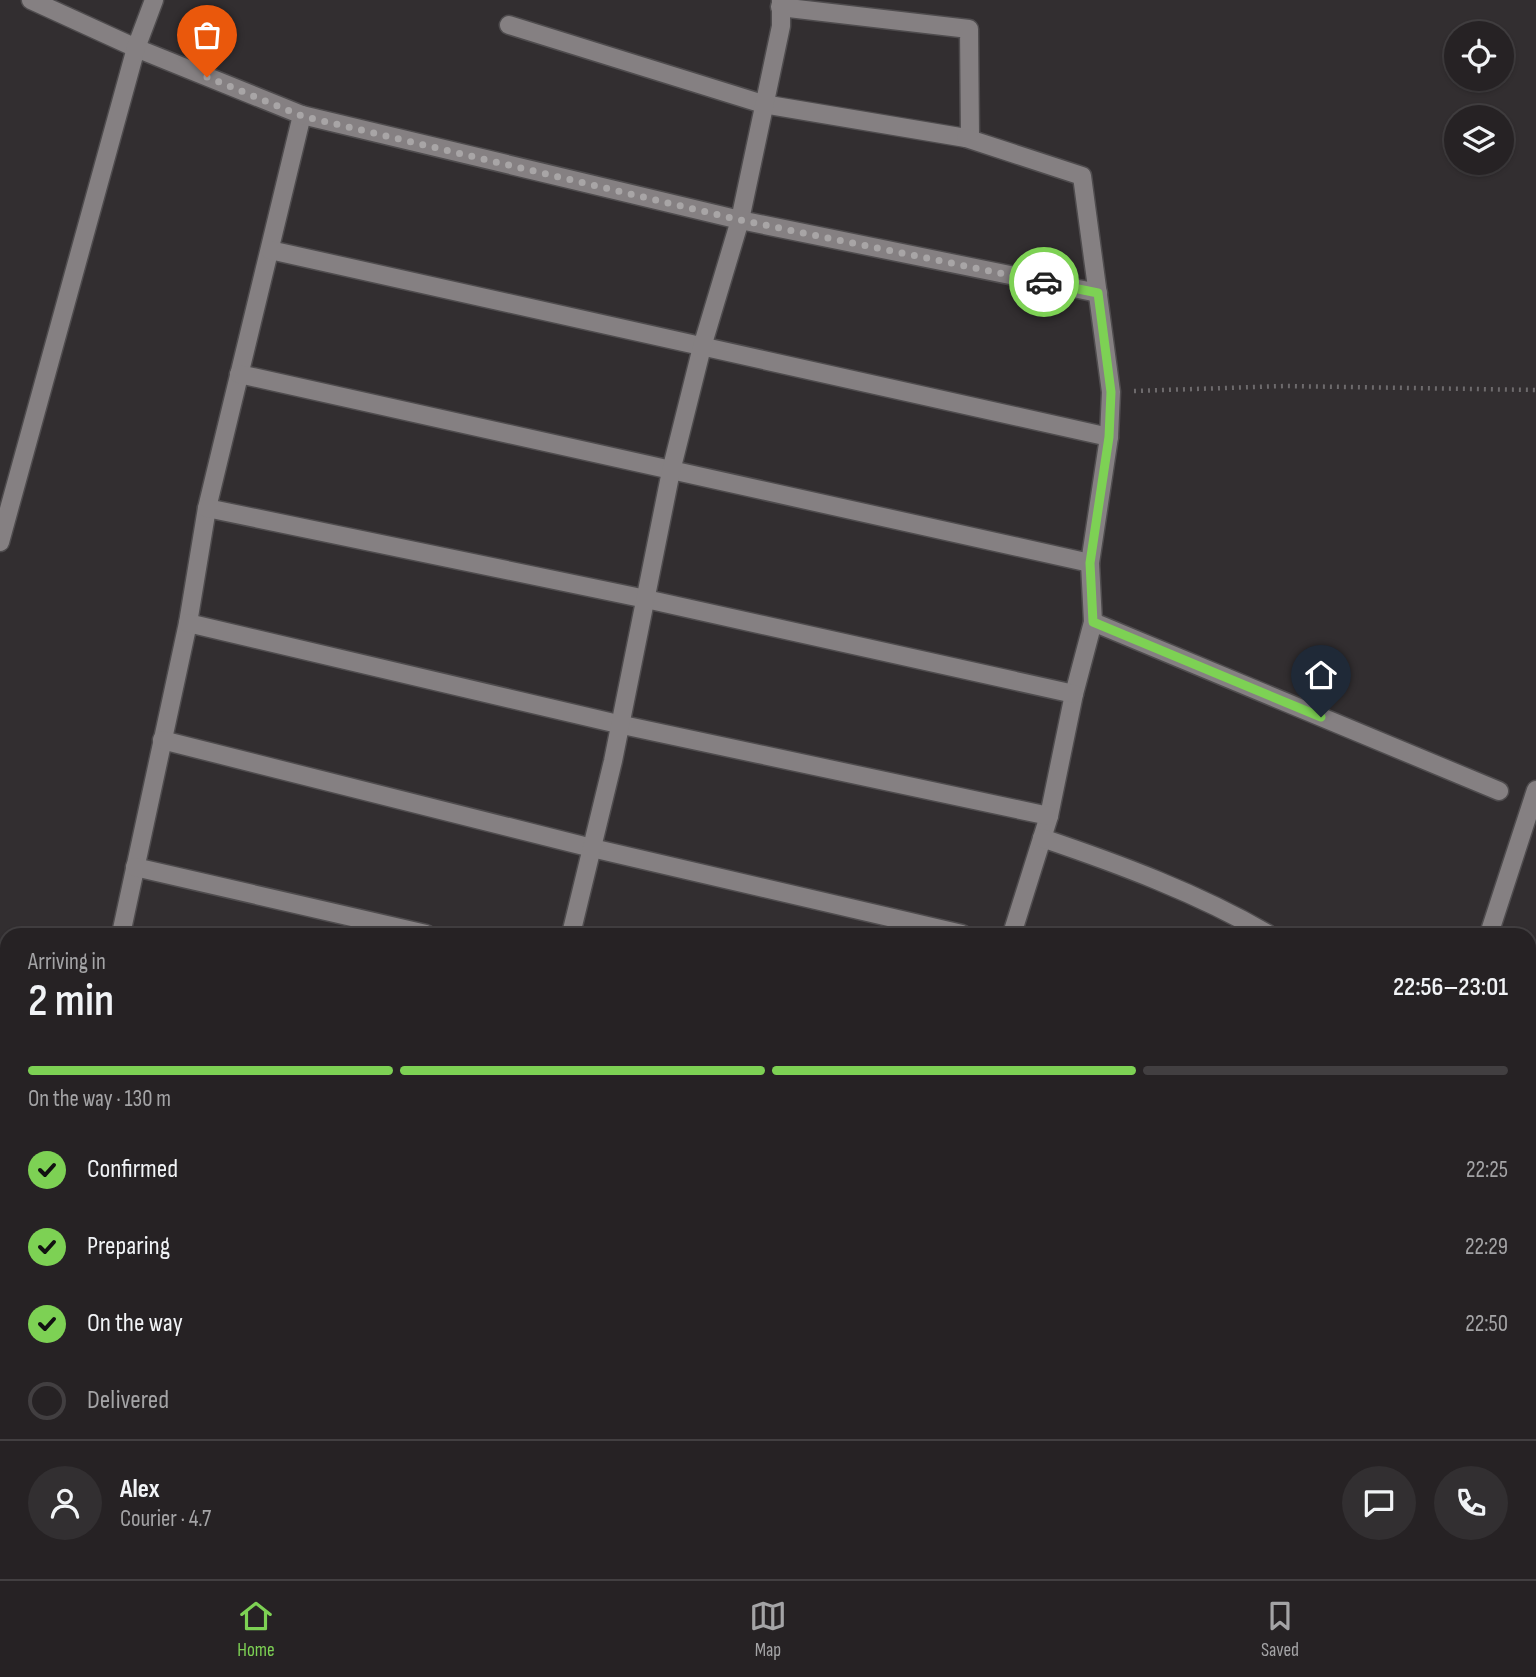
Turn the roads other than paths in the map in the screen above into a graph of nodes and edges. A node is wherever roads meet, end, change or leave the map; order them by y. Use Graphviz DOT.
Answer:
graph roads {
  1 [pos="31,0"];
  2 [pos="154,0"];
  3 [pos="780,3"];
  4 [pos="509,25"];
  5 [pos="136,48"];
  6 [pos="763,104"];
  7 [pos="302,116"];
  8 [pos="966,138"];
  9 [pos="740,220"];
  10 [pos="270,250"];
  11 [pos="1098,293"];
  12 [pos="702,347"];
  13 [pos="239,374"];
  14 [pos="1109,437"];
  15 [pos="671,471"];
  16 [pos="206,508"];
  17 [pos="0,542"];
  18 [pos="1090,563"];
  19 [pos="646,599"];
  20 [pos="1093,622"];
  21 [pos="188,623"];
  22 [pos="1074,694"];
  23 [pos="618,724"];
  24 [pos="162,740"];
  25 [pos="1536,790"];
  26 [pos="1499,791"];
  27 [pos="1049,816"];
  28 [pos="1042,838"];
  29 [pos="592,848"];
  30 [pos="135,867"];
  31 [pos="122,928"];
  32 [pos="400,928"];
  33 [pos="572,928"];
  34 [pos="936,928"];
  35 [pos="1014,928"];
  36 [pos="1255,928"];
  37 [pos="1491,928"];
  1 -- 5 [label="street"];
  2 -- 5 [label="street"];
  3 -- 6 [label="street"];
  3 -- 8 [label="street"];
  4 -- 6 [label="street"];
  5 -- 7 [label="street"];
  5 -- 17 [label="street"];
  6 -- 8 [label="street"];
  6 -- 9 [label="street"];
  7 -- 9 [label="street"];
  7 -- 10 [label="street"];
  8 -- 11 [label="street"];
  9 -- 11 [label="street"];
  9 -- 12 [label="street"];
  10 -- 12 [label="street"];
  10 -- 13 [label="street"];
  11 -- 14 [label="street"];
  12 -- 14 [label="street"];
  12 -- 15 [label="street"];
  13 -- 15 [label="street"];
  13 -- 16 [label="street"];
  14 -- 18 [label="street"];
  15 -- 18 [label="street"];
  15 -- 19 [label="street"];
  16 -- 19 [label="street"];
  16 -- 21 [label="street"];
  18 -- 20 [label="street"];
  19 -- 22 [label="street"];
  19 -- 23 [label="street"];
  20 -- 22 [label="street"];
  20 -- 26 [label="street"];
  21 -- 23 [label="street"];
  21 -- 24 [label="street"];
  22 -- 27 [label="street"];
  23 -- 27 [label="street"];
  23 -- 29 [label="street"];
  24 -- 29 [label="street"];
  24 -- 30 [label="street"];
  25 -- 37 [label="street"];
  27 -- 28 [label="street"];
  28 -- 35 [label="street"];
  28 -- 36 [label="street"];
  29 -- 33 [label="street"];
  29 -- 34 [label="street"];
  30 -- 31 [label="street"];
  30 -- 32 [label="street"];
}
